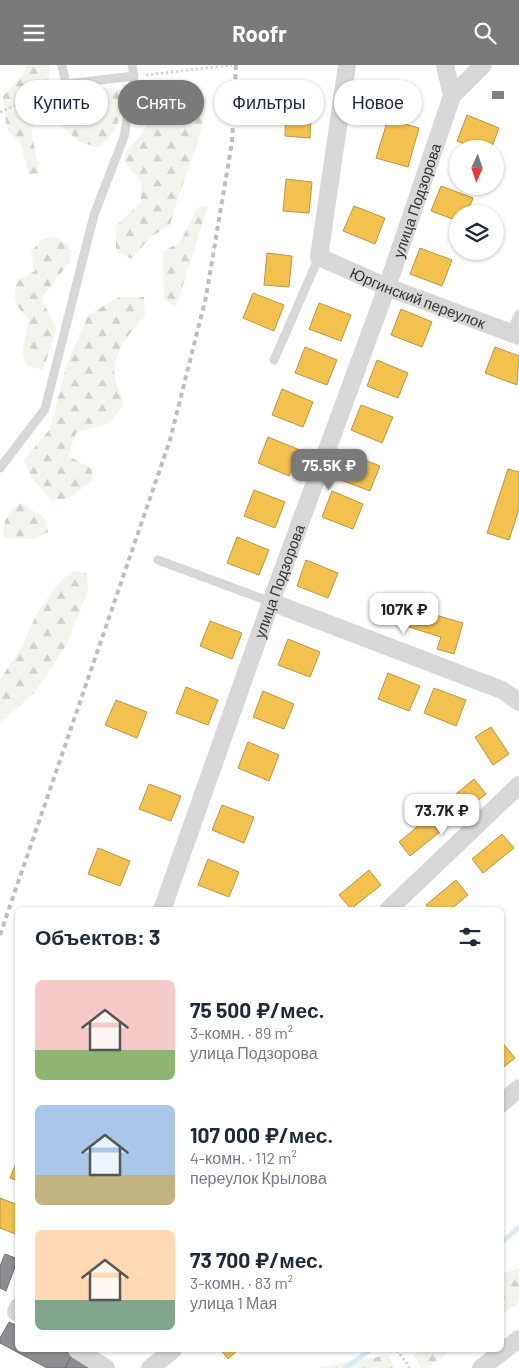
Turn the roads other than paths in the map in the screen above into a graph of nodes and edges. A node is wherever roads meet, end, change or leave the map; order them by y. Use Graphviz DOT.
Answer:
graph roads {
  1 [pos="62,65"];
  2 [pos="132,65"];
  3 [pos="347,65"];
  4 [pos="445,65"];
  5 [pos="483,65"];
  6 [pos="134,76"];
  7 [pos="452,96"];
  8 [pos="319,257"];
  9 [pos="387,287"];
  10 [pos="519,314"];
  11 [pos="515,335"];
  12 [pos="274,360"];
  13 [pos="0,468"];
  14 [pos="158,560"];
  15 [pos="272,602"];
  16 [pos="519,702"];
  17 [pos="519,785"];
  18 [pos="163,907"];
  19 [pos="391,907"];
  20 [pos="519,1088"];
  21 [pos="504,1101"];
  22 [pos="519,1339"];
  23 [pos="504,1350"];
  24 [pos="80,1352"];
  25 [pos="170,1352"];
  26 [pos="502,1352"];
  27 [pos="106,1368"];
  28 [pos="150,1368"];
  29 [pos="481,1368"];
  1 -- 6 [label="lane"];
  2 -- 6 [label="lane"];
  3 -- 8 [label="street"];
  4 -- 7 [label="street"];
  5 -- 7 [label="street, улица Подзорова"];
  6 -- 13 [label="lane"];
  7 -- 9 [label="street, улица Подзорова"];
  8 -- 9 [label="street, Юргинский переулок"];
  8 -- 12 [label="lane"];
  9 -- 11 [label="street, Юргинский переулок"];
  9 -- 15 [label="street, улица Подзорова"];
  10 -- 11 [label="lane"];
  14 -- 15 [label="lane"];
  15 -- 16 [label="street"];
  15 -- 18 [label="street, улица Подзорова"];
  17 -- 19 [label="street"];
  20 -- 21 [label="street"];
  22 -- 23 [label="street"];
  24 -- 27 [label="street"];
  25 -- 28 [label="street"];
  26 -- 29 [label="street"];
}
